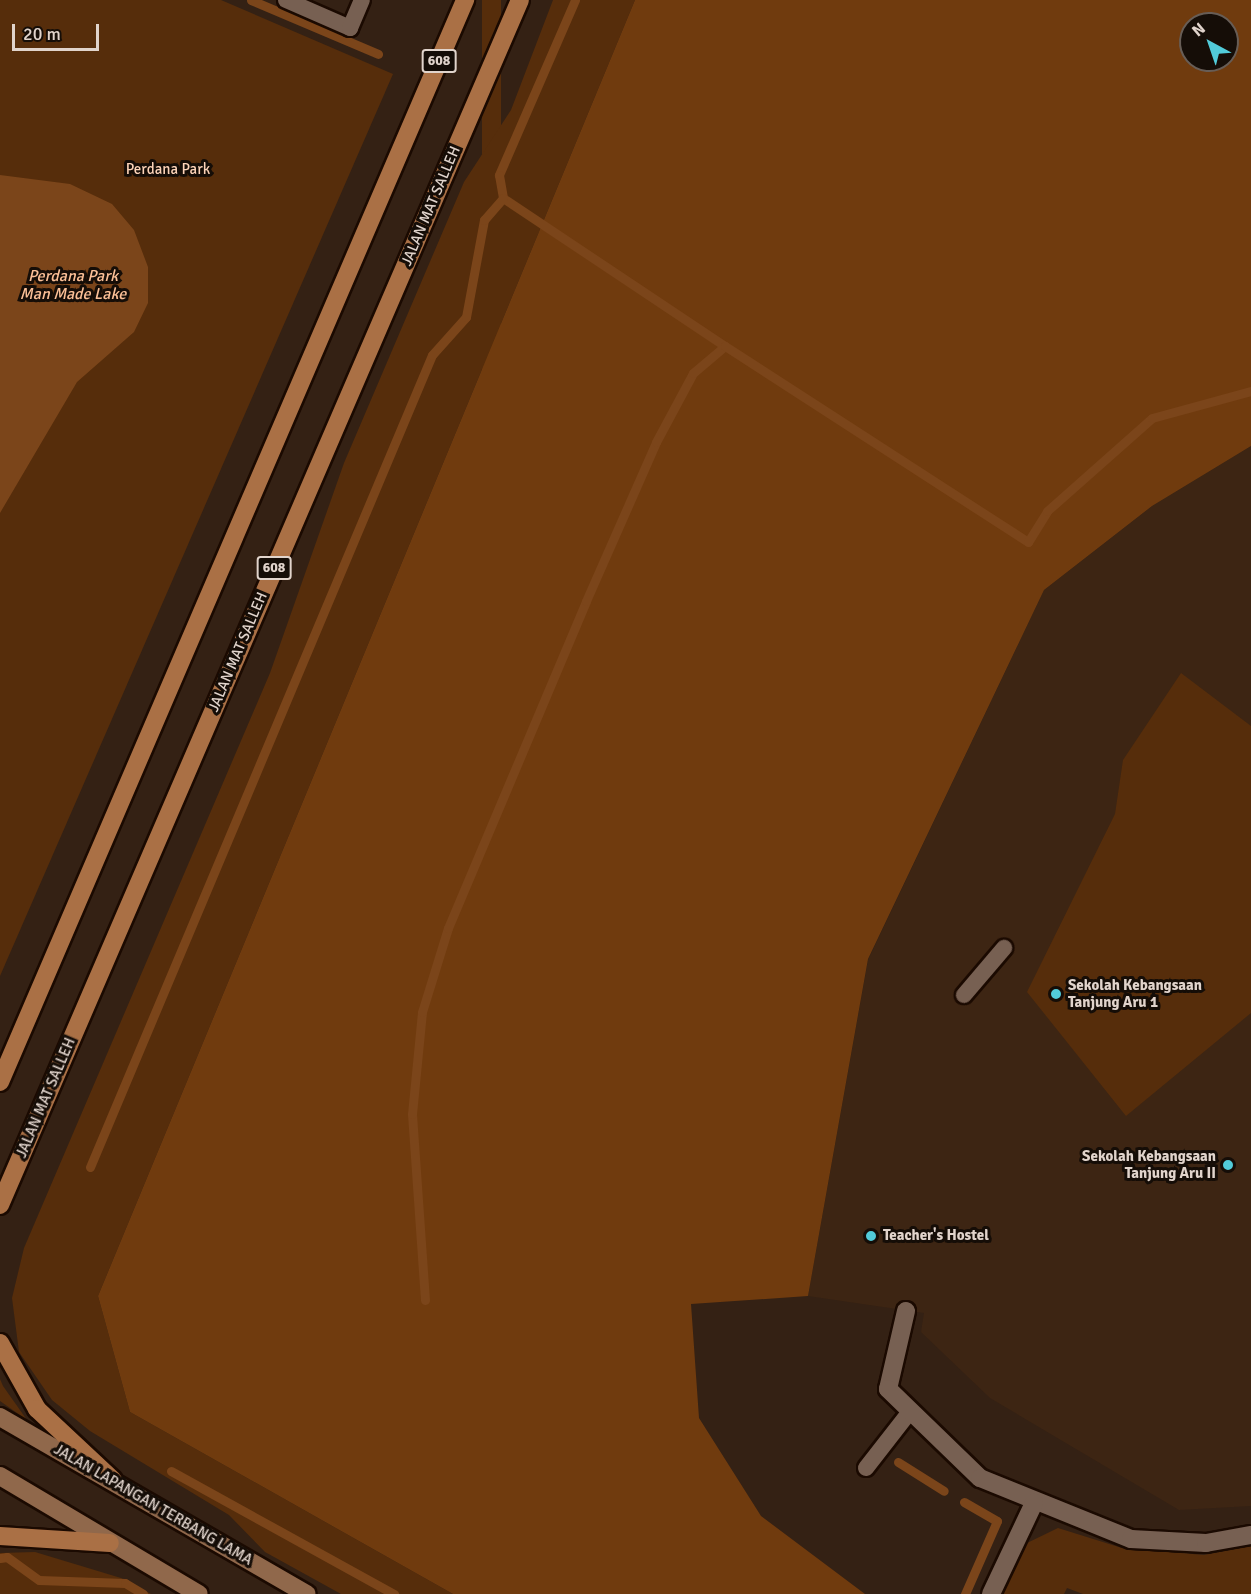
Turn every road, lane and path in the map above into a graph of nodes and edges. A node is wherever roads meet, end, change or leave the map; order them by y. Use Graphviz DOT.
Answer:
graph roads {
  1 [pos="286,0"];
  2 [pos="362,0"];
  3 [pos="465,0"];
  4 [pos="520,0"];
  5 [pos="1004,948"];
  6 [pos="964,995"];
  7 [pos="0,1082"];
  8 [pos="0,1205"];
  9 [pos="906,1311"];
  10 [pos="0,1342"];
  11 [pos="908,1414"];
  12 [pos="0,1417"];
  13 [pos="867,1468"];
  14 [pos="0,1476"];
  15 [pos="113,1480"];
  16 [pos="1034,1503"];
  17 [pos="1251,1535"];
  18 [pos="0,1536"];
  19 [pos="110,1543"];
  20 [pos="199,1594"];
  21 [pos="306,1594"];
  22 [pos="990,1594"];
  1 -- 2 [label="lane"];
  3 -- 7 [label="main road, 608"];
  4 -- 8 [label="main road, JALAN MAT SALLEH / 608"];
  5 -- 6 [label="lane"];
  9 -- 11 [label="street"];
  10 -- 15 [label="main road"];
  11 -- 13 [label="lane"];
  11 -- 16 [label="street"];
  12 -- 15 [label="main road, JALAN LAPANGAN TERBANG LAMA"];
  14 -- 19 [label="main road"];
  15 -- 21 [label="main road, JALAN LAPANGAN TERBANG LAMA"];
  16 -- 17 [label="street"];
  16 -- 22 [label="street"];
  18 -- 19 [label="main road"];
  19 -- 20 [label="main road"];
}
